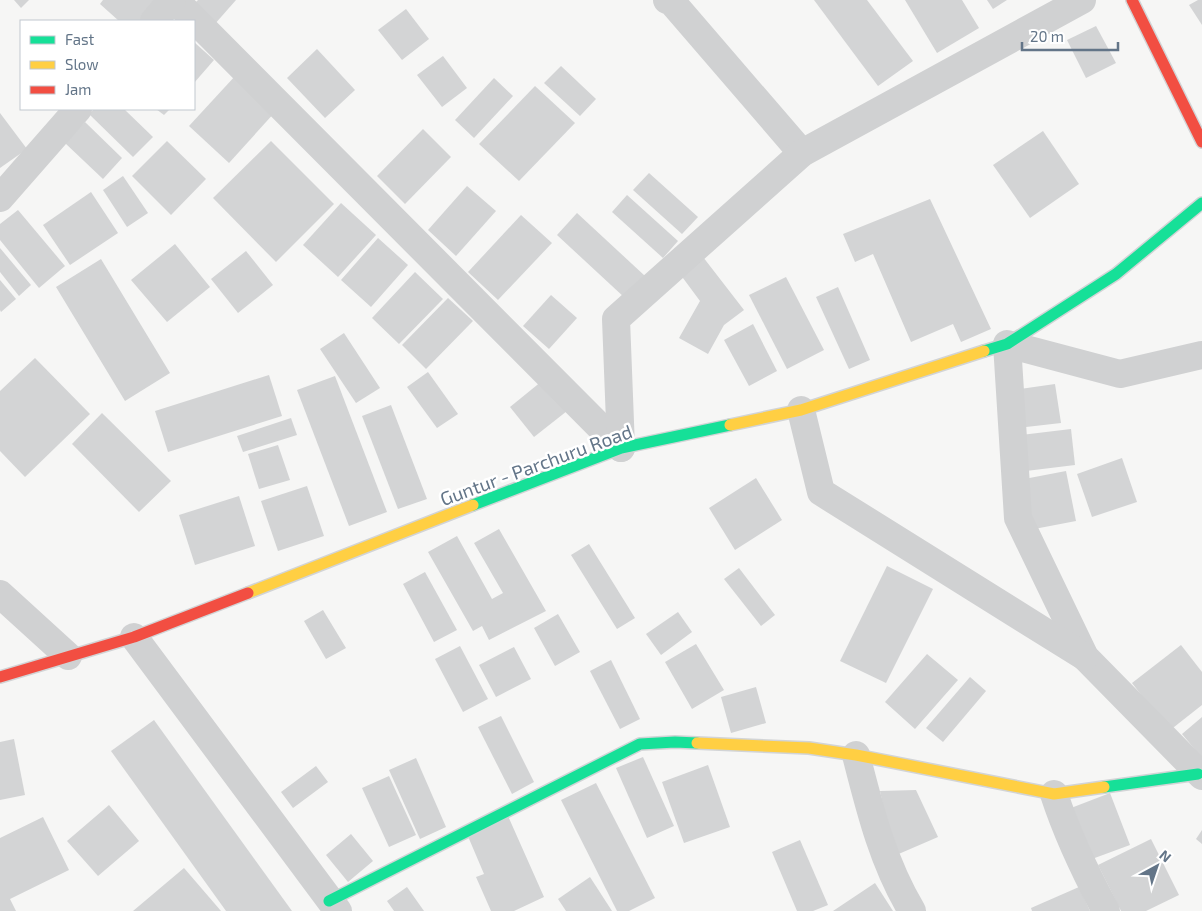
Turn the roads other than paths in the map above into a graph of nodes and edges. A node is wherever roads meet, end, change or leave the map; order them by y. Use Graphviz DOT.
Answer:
graph roads {
  1 [pos="174,0"];
  2 [pos="1082,0"];
  3 [pos="670,1"];
  4 [pos="1137,2"];
  5 [pos="155,20"];
  6 [pos="194,20"];
  7 [pos="195,21"];
  8 [pos="77,110"];
  9 [pos="1202,142"];
  10 [pos="802,153"];
  11 [pos="0,198"];
  12 [pos="1202,203"];
  13 [pos="1007,344"];
  14 [pos="1202,355"];
  15 [pos="801,410"];
  16 [pos="621,448"];
  17 [pos="0,594"];
  18 [pos="134,637"];
  19 [pos="68,656"];
  20 [pos="1085,657"];
  21 [pos="0,677"];
  22 [pos="856,755"];
  23 [pos="1200,775"];
  24 [pos="1054,794"];
  25 [pos="334,906"];
  26 [pos="912,911"];
  27 [pos="1106,911"];
  1 -- 5 [label="street"];
  1 -- 6 [label="street"];
  2 -- 10 [label="street"];
  3 -- 10 [label="street"];
  4 -- 9 [label="street"];
  7 -- 16 [label="street"];
  8 -- 11 [label="street"];
  10 -- 16 [label="street"];
  12 -- 13 [label="street, Guntur - Parchuru Road"];
  13 -- 14 [label="street"];
  13 -- 15 [label="street, Guntur - Parchuru Road"];
  13 -- 20 [label="street"];
  15 -- 16 [label="street, Guntur - Parchuru Road"];
  15 -- 20 [label="street"];
  16 -- 18 [label="street, Guntur - Parchuru Road"];
  17 -- 19 [label="street"];
  18 -- 19 [label="street, Guntur - Parchuru Road"];
  18 -- 25 [label="street"];
  19 -- 21 [label="street, Guntur - Parchuru Road"];
  20 -- 23 [label="street"];
  22 -- 24 [label="street"];
  22 -- 25 [label="street"];
  22 -- 26 [label="street"];
  23 -- 24 [label="street"];
  24 -- 27 [label="street"];
}
